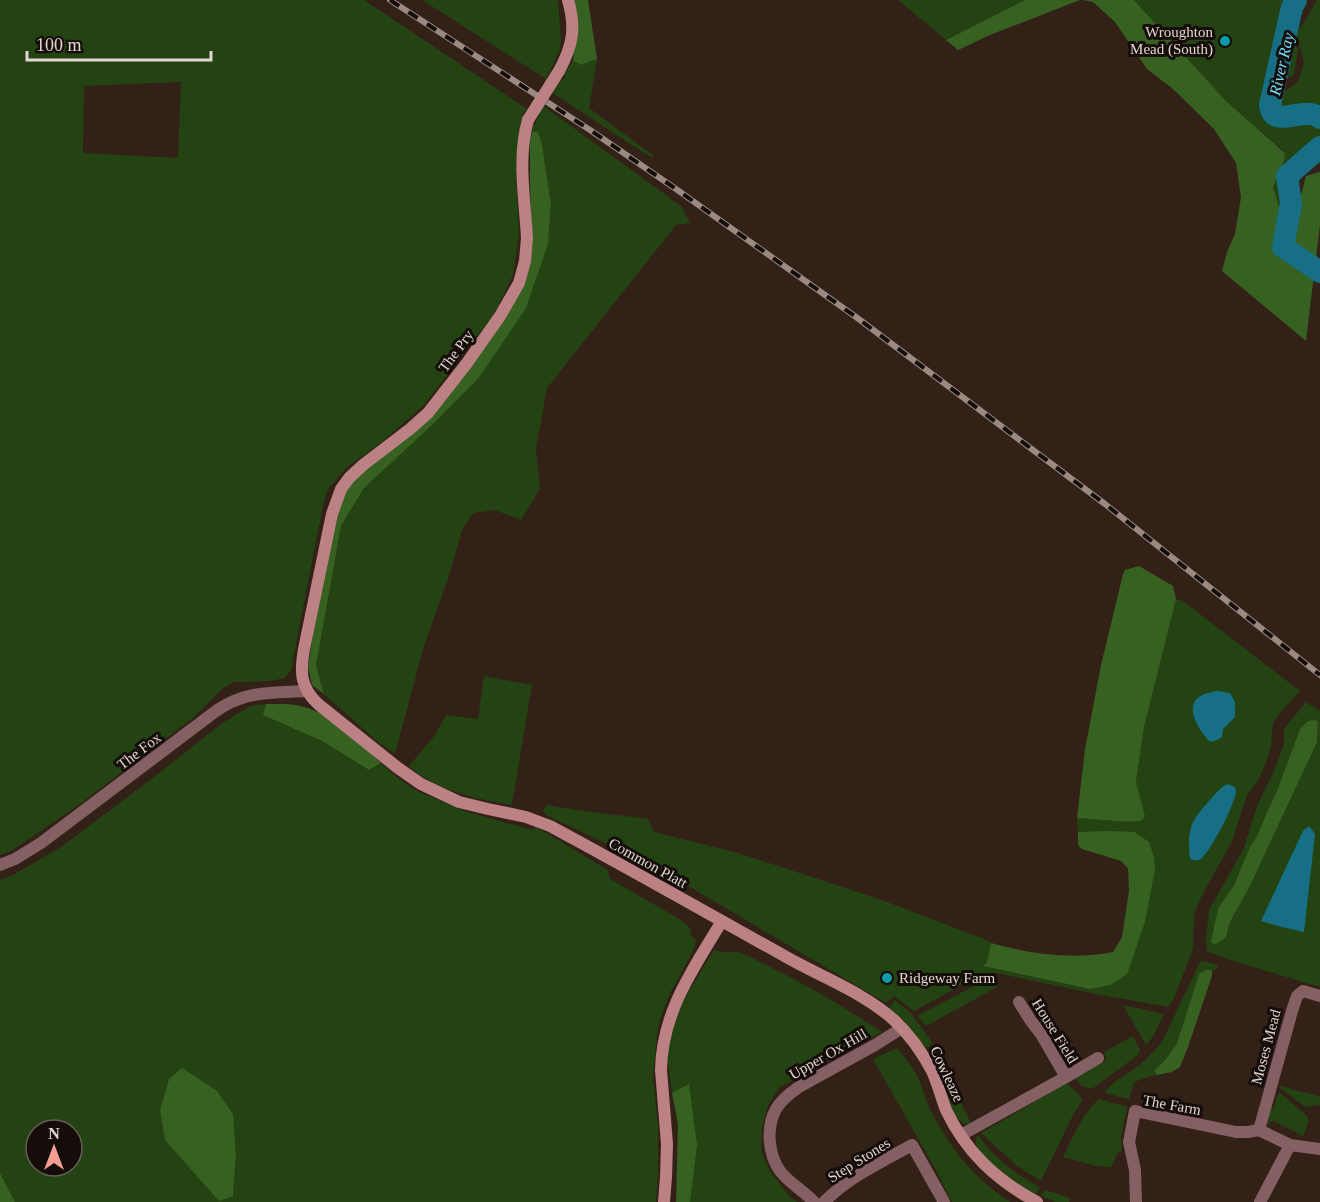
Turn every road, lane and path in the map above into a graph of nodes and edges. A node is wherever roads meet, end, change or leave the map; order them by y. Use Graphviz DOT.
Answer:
graph roads {
  1 [pos="568,0"];
  2 [pos="307,691"];
  3 [pos="0,865"];
  4 [pos="722,921"];
  5 [pos="1320,996"];
  6 [pos="1019,1002"];
  7 [pos="902,1028"];
  8 [pos="1098,1058"];
  9 [pos="1066,1077"];
  10 [pos="1259,1131"];
  11 [pos="961,1135"];
  12 [pos="1290,1145"];
  13 [pos="1320,1149"];
  14 [pos="664,1202"];
  15 [pos="814,1202"];
  16 [pos="824,1202"];
  17 [pos="944,1202"];
  18 [pos="1037,1202"];
  19 [pos="1136,1202"];
  20 [pos="1260,1202"];
  1 -- 2 [label="main road, The Pry, bridge"];
  2 -- 3 [label="street, The Fox"];
  2 -- 4 [label="main road, Common Platt"];
  4 -- 7 [label="main road, Cowleaze"];
  4 -- 14 [label="main road"];
  5 -- 10 [label="street, Moses Mead"];
  6 -- 9 [label="street, House Field"];
  7 -- 11 [label="main road, Cowleaze"];
  7 -- 15 [label="street, Upper Ox Hill"];
  8 -- 9 [label="street, House Field"];
  9 -- 11 [label="street, House Field"];
  10 -- 12 [label="street, The Farm"];
  10 -- 19 [label="street, The Farm"];
  11 -- 18 [label="main road, Cowleaze"];
  12 -- 13 [label="street, The Farm"];
  12 -- 20 [label="street"];
  16 -- 17 [label="street, Step Stones"];
}
